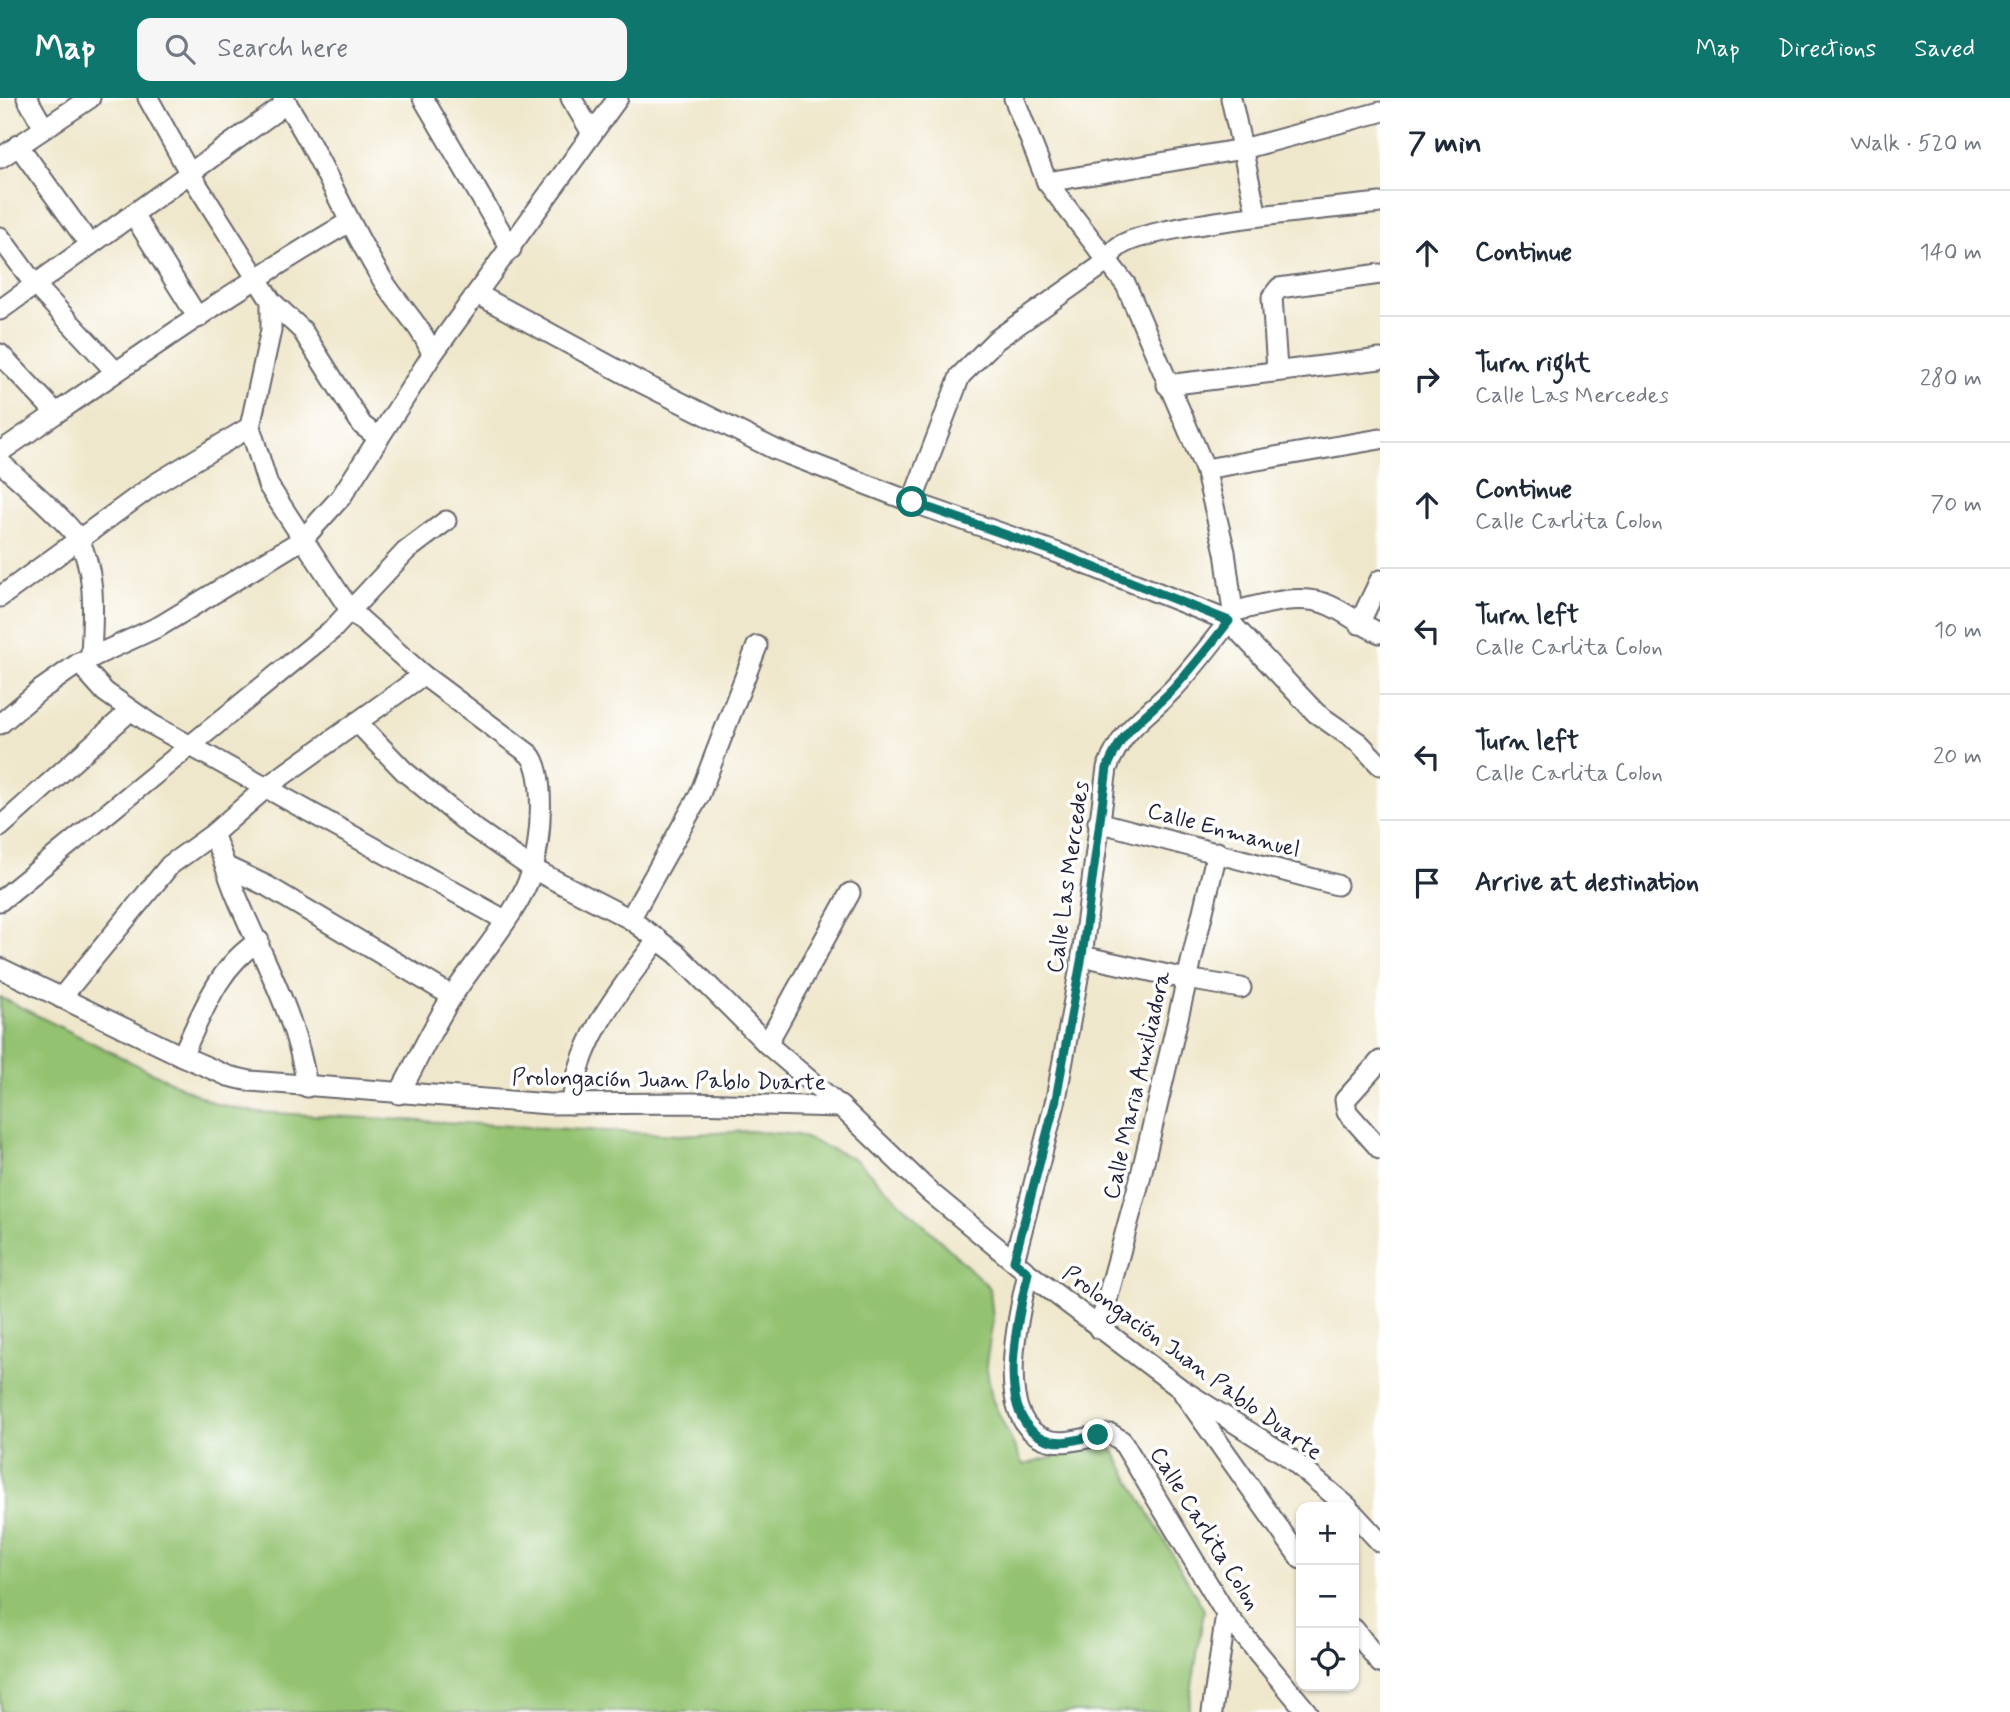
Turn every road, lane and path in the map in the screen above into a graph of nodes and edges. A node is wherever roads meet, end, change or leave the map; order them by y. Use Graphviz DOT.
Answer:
graph roads {
  1 [pos="27,98"];
  2 [pos="90,98"];
  3 [pos="148,98"];
  4 [pos="423,98"];
  5 [pos="571,98"];
  6 [pos="618,98"];
  7 [pos="1014,98"];
  8 [pos="1231,98"];
  9 [pos="285,101"];
  10 [pos="1380,112"];
  11 [pos="44,128"];
  12 [pos="592,134"];
  13 [pos="18,145"];
  14 [pos="1243,149"];
  15 [pos="0,158"];
  16 [pos="189,172"];
  17 [pos="1047,182"];
  18 [pos="1380,203"];
  19 [pos="133,214"];
  20 [pos="1257,216"];
  21 [pos="349,222"];
  22 [pos="0,237"];
  23 [pos="90,245"];
  24 [pos="511,249"];
  25 [pos="1108,261"];
  26 [pos="1380,274"];
  27 [pos="258,277"];
  28 [pos="35,285"];
  29 [pos="477,294"];
  30 [pos="271,301"];
  31 [pos="0,310"];
  32 [pos="198,318"];
  33 [pos="430,346"];
  34 [pos="0,355"];
  35 [pos="1380,359"];
  36 [pos="1277,369"];
  37 [pos="115,371"];
  38 [pos="1167,384"];
  39 [pos="56,413"];
  40 [pos="250,427"];
  41 [pos="379,438"];
  42 [pos="1380,439"];
  43 [pos="0,452"];
  44 [pos="0,462"];
  45 [pos="1205,470"];
  46 [pos="912,502"];
  47 [pos="446,521"];
  48 [pos="78,538"];
  49 [pos="303,540"];
  50 [pos="1380,580"];
  51 [pos="0,597"];
  52 [pos="350,610"];
  53 [pos="1231,617"];
  54 [pos="1359,624"];
  55 [pos="1380,633"];
  56 [pos="757,646"];
  57 [pos="85,661"];
  58 [pos="423,675"];
  59 [pos="130,711"];
  60 [pos="356,722"];
  61 [pos="0,724"];
  62 [pos="191,745"];
  63 [pos="1380,765"];
  64 [pos="268,786"];
  65 [pos="1098,821"];
  66 [pos="0,827"];
  67 [pos="213,834"];
  68 [pos="1217,852"];
  69 [pos="227,867"];
  70 [pos="533,869"];
  71 [pos="1338,885"];
  72 [pos="849,893"];
  73 [pos="0,901"];
  74 [pos="630,919"];
  75 [pos="505,920"];
  76 [pos="658,939"];
  77 [pos="259,941"];
  78 [pos="1082,956"];
  79 [pos="0,968"];
  80 [pos="1185,979"];
  81 [pos="1241,988"];
  82 [pos="452,996"];
  83 [pos="61,998"];
  84 [pos="767,1044"];
  85 [pos="182,1056"];
  86 [pos="1380,1061"];
  87 [pos="307,1087"];
  88 [pos="399,1094"];
  89 [pos="572,1104"];
  90 [pos="841,1107"];
  91 [pos="1380,1149"];
  92 [pos="1021,1267"];
  93 [pos="1099,1329"];
  94 [pos="1181,1389"];
  95 [pos="1342,1502"];
  96 [pos="1359,1519"];
  97 [pos="1380,1542"];
  98 [pos="1296,1552"];
  99 [pos="1226,1614"];
  100 [pos="1359,1636"];
  101 [pos="1380,1663"];
  102 [pos="1212,1712"];
  103 [pos="1307,1712"];
  1 -- 11 [label="street"];
  2 -- 11 [label="street"];
  3 -- 16 [label="street"];
  4 -- 24 [label="street"];
  5 -- 12 [label="street"];
  6 -- 12 [label="street"];
  7 -- 17 [label="street"];
  8 -- 14 [label="street"];
  9 -- 16 [label="street"];
  9 -- 21 [label="street"];
  10 -- 14 [label="street"];
  11 -- 13 [label="street"];
  12 -- 24 [label="street"];
  13 -- 15 [label="street"];
  13 -- 23 [label="street"];
  14 -- 17 [label="street"];
  14 -- 20 [label="street"];
  16 -- 19 [label="street"];
  16 -- 27 [label="street"];
  17 -- 25 [label="street"];
  18 -- 20 [label="street"];
  19 -- 23 [label="street"];
  19 -- 32 [label="street"];
  20 -- 25 [label="street"];
  21 -- 27 [label="street"];
  21 -- 33 [label="street"];
  22 -- 28 [label="street"];
  23 -- 28 [label="street"];
  24 -- 29 [label="street"];
  25 -- 38 [label="street"];
  25 -- 46 [label="street"];
  26 -- 36 [label="street"];
  27 -- 30 [label="street"];
  27 -- 32 [label="street"];
  28 -- 31 [label="street"];
  28 -- 37 [label="street"];
  29 -- 33 [label="street"];
  29 -- 46 [label="street"];
  30 -- 40 [label="street"];
  30 -- 41 [label="street"];
  32 -- 37 [label="street"];
  33 -- 41 [label="street"];
  34 -- 39 [label="street"];
  35 -- 36 [label="street"];
  36 -- 38 [label="street"];
  37 -- 39 [label="street"];
  38 -- 45 [label="street"];
  39 -- 43 [label="street"];
  40 -- 48 [label="street"];
  40 -- 49 [label="street"];
  41 -- 49 [label="street"];
  42 -- 45 [label="street"];
  44 -- 48 [label="street"];
  45 -- 53 [label="street"];
  46 -- 53 [label="street"];
  47 -- 52 [label="street"];
  48 -- 51 [label="street"];
  48 -- 57 [label="street"];
  49 -- 52 [label="street"];
  49 -- 57 [label="street"];
  50 -- 54 [label="street"];
  52 -- 58 [label="street"];
  52 -- 62 [label="street"];
  53 -- 54 [label="street"];
  53 -- 63 [label="street"];
  53 -- 65 [label="street, Calle Las Mercedes"];
  54 -- 55 [label="street"];
  56 -- 74 [label="street"];
  57 -- 59 [label="street"];
  57 -- 61 [label="street"];
  58 -- 60 [label="street"];
  58 -- 70 [label="street"];
  59 -- 62 [label="street"];
  59 -- 66 [label="street"];
  60 -- 64 [label="street"];
  60 -- 70 [label="street"];
  62 -- 64 [label="street"];
  62 -- 73 [label="street"];
  64 -- 67 [label="street"];
  64 -- 75 [label="street"];
  65 -- 68 [label="street, Calle Enmanuel"];
  65 -- 78 [label="street, Calle Las Mercedes"];
  67 -- 69 [label="street"];
  67 -- 83 [label="street"];
  68 -- 71 [label="street, Calle Enmanuel"];
  68 -- 80 [label="street, Calle Maria Auxiliadora"];
  69 -- 77 [label="street"];
  69 -- 82 [label="street"];
  70 -- 74 [label="street"];
  70 -- 75 [label="street"];
  72 -- 84 [label="street"];
  74 -- 76 [label="street"];
  75 -- 82 [label="street"];
  76 -- 84 [label="street"];
  76 -- 89 [label="street"];
  77 -- 85 [label="street"];
  77 -- 87 [label="street"];
  78 -- 80 [label="street"];
  78 -- 92 [label="street, Calle Las Mercedes"];
  79 -- 83 [label="street, Prolongación Juan Pablo Duarte"];
  80 -- 81 [label="street"];
  80 -- 93 [label="street, Calle Maria Auxiliadora"];
  82 -- 88 [label="street"];
  83 -- 85 [label="street, Prolongación Juan Pablo Duarte"];
  84 -- 90 [label="street"];
  85 -- 87 [label="street, Prolongación Juan Pablo Duarte"];
  86 -- 91 [label="street"];
  87 -- 88 [label="street, Prolongación Juan Pablo Duarte"];
  88 -- 89 [label="street, Prolongación Juan Pablo Duarte"];
  89 -- 90 [label="street, Prolongación Juan Pablo Duarte"];
  90 -- 92 [label="street, Prolongación Juan Pablo Duarte"];
  92 -- 93 [label="street, Prolongación Juan Pablo Duarte"];
  92 -- 99 [label="street, Calle Carlita Colon"];
  93 -- 94 [label="street, Prolongación Juan Pablo Duarte"];
  94 -- 95 [label="street, Prolongación Juan Pablo Duarte"];
  94 -- 98 [label="street"];
  96 -- 97 [label="street"];
  99 -- 102 [label="street"];
  99 -- 103 [label="street, Calle Carlita Colon"];
  100 -- 101 [label="street"];
}
